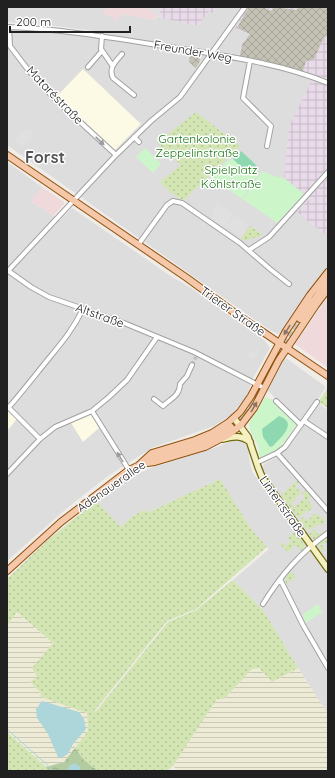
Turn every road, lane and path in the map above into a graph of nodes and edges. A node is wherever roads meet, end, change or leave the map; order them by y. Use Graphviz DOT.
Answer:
graph roads {
  1 [pos="245,7"];
  2 [pos="8,27"];
  3 [pos="102,36"];
  4 [pos="102,51"];
  5 [pos="122,54"];
  6 [pos="213,54"];
  7 [pos="250,61"];
  8 [pos="112,65"];
  9 [pos="88,67"];
  10 [pos="328,83"];
  11 [pos="134,95"];
  12 [pos="134,137"];
  13 [pos="139,142"];
  14 [pos="267,146"];
  15 [pos="7,155"];
  16 [pos="116,155"];
  17 [pos="328,172"];
  18 [pos="73,201"];
  19 [pos="138,245"];
  20 [pos="249,250"];
  21 [pos="7,271"];
  22 [pos="328,272"];
  23 [pos="328,281"];
  24 [pos="289,284"];
  25 [pos="328,289"];
  26 [pos="83,309"];
  27 [pos="300,319"];
  28 [pos="157,337"];
  29 [pos="279,343"];
  30 [pos="288,349"];
  31 [pos="192,365"];
  32 [pos="328,376"];
  33 [pos="258,384"];
  34 [pos="264,388"];
  35 [pos="154,399"];
  36 [pos="276,401"];
  37 [pos="317,402"];
  38 [pos="8,407"];
  39 [pos="92,411"];
  40 [pos="234,418"];
  41 [pos="304,421"];
  42 [pos="240,425"];
  43 [pos="301,425"];
  44 [pos="231,427"];
  45 [pos="328,437"];
  46 [pos="40,439"];
  47 [pos="221,440"];
  48 [pos="250,442"];
  49 [pos="277,453"];
  50 [pos="256,463"];
  51 [pos="140,464"];
  52 [pos="129,470"];
  53 [pos="7,474"];
  54 [pos="328,511"];
  55 [pos="328,532"];
  56 [pos="310,545"];
  57 [pos="328,569"];
  58 [pos="7,571"];
  59 [pos="280,579"];
  60 [pos="263,604"];
  61 [pos="328,668"];
  1 -- 6 [label="street"];
  2 -- 3 [label="street, Freunder Weg"];
  2 -- 16 [label="street, Mataréstraße, one-way"];
  3 -- 4 [label="street"];
  3 -- 6 [label="street, Freunder Weg"];
  4 -- 8 [label="street"];
  4 -- 9 [label="street"];
  5 -- 8 [label="street"];
  6 -- 7 [label="street, Freunder Weg"];
  6 -- 12 [label="street"];
  7 -- 10 [label="street, Freunder Weg"];
  7 -- 14 [label="street"];
  8 -- 11 [label="street"];
  12 -- 13 [label="street"];
  12 -- 16 [label="street"];
  15 -- 18 [label="main road, Trierer Straße"];
  16 -- 18 [label="street"];
  17 -- 20 [label="street"];
  18 -- 19 [label="main road, Trierer Straße"];
  18 -- 21 [label="street"];
  19 -- 20 [label="street"];
  19 -- 29 [label="main road, Trierer Straße"];
  20 -- 24 [label="street"];
  21 -- 26 [label="street, Altstraße"];
  22 -- 29 [label="main road, one-way"];
  23 -- 27 [label="main road"];
  25 -- 30 [label="main road"];
  26 -- 28 [label="street, Altstraße"];
  26 -- 38 [label="street"];
  28 -- 33 [label="street, Altstraße"];
  28 -- 39 [label="street"];
  29 -- 30 [label="main road, Trierer Straße"];
  29 -- 33 [label="main road"];
  30 -- 32 [label="main road, Trierer Straße"];
  30 -- 34 [label="main road"];
  31 -- 35 [label="street"];
  33 -- 34 [label="street, Altstraße"];
  33 -- 40 [label="main road"];
  42 -- 34 [label="main road, one-way"];
  36 -- 43 [label="street"];
  37 -- 41 [label="street"];
  38 -- 46 [label="street"];
  39 -- 46 [label="street"];
  52 -- 39 [label="street, one-way"];
  40 -- 42 [label="main road, Lintertstraße"];
  40 -- 51 [label="main road"];
  41 -- 43 [label="street"];
  41 -- 45 [label="street"];
  42 -- 47 [label="main road"];
  42 -- 48 [label="main road, Lintertstraße"];
  43 -- 49 [label="street"];
  44 -- 51 [label="main road, Adenauerallee"];
  46 -- 53 [label="street"];
  47 -- 48 [label="main road"];
  47 -- 51 [label="main road"];
  48 -- 50 [label="main road, Lintertstraße"];
  49 -- 50 [label="street"];
  49 -- 54 [label="street"];
  50 -- 56 [label="main road, Lintertstraße"];
  51 -- 52 [label="main road, Adenauerallee"];
  52 -- 58 [label="main road, Adenauerallee"];
  55 -- 56 [label="street"];
  56 -- 57 [label="main road, Lintertstraße"];
  56 -- 59 [label="street"];
  59 -- 60 [label="street"];
  59 -- 61 [label="street"];
}
